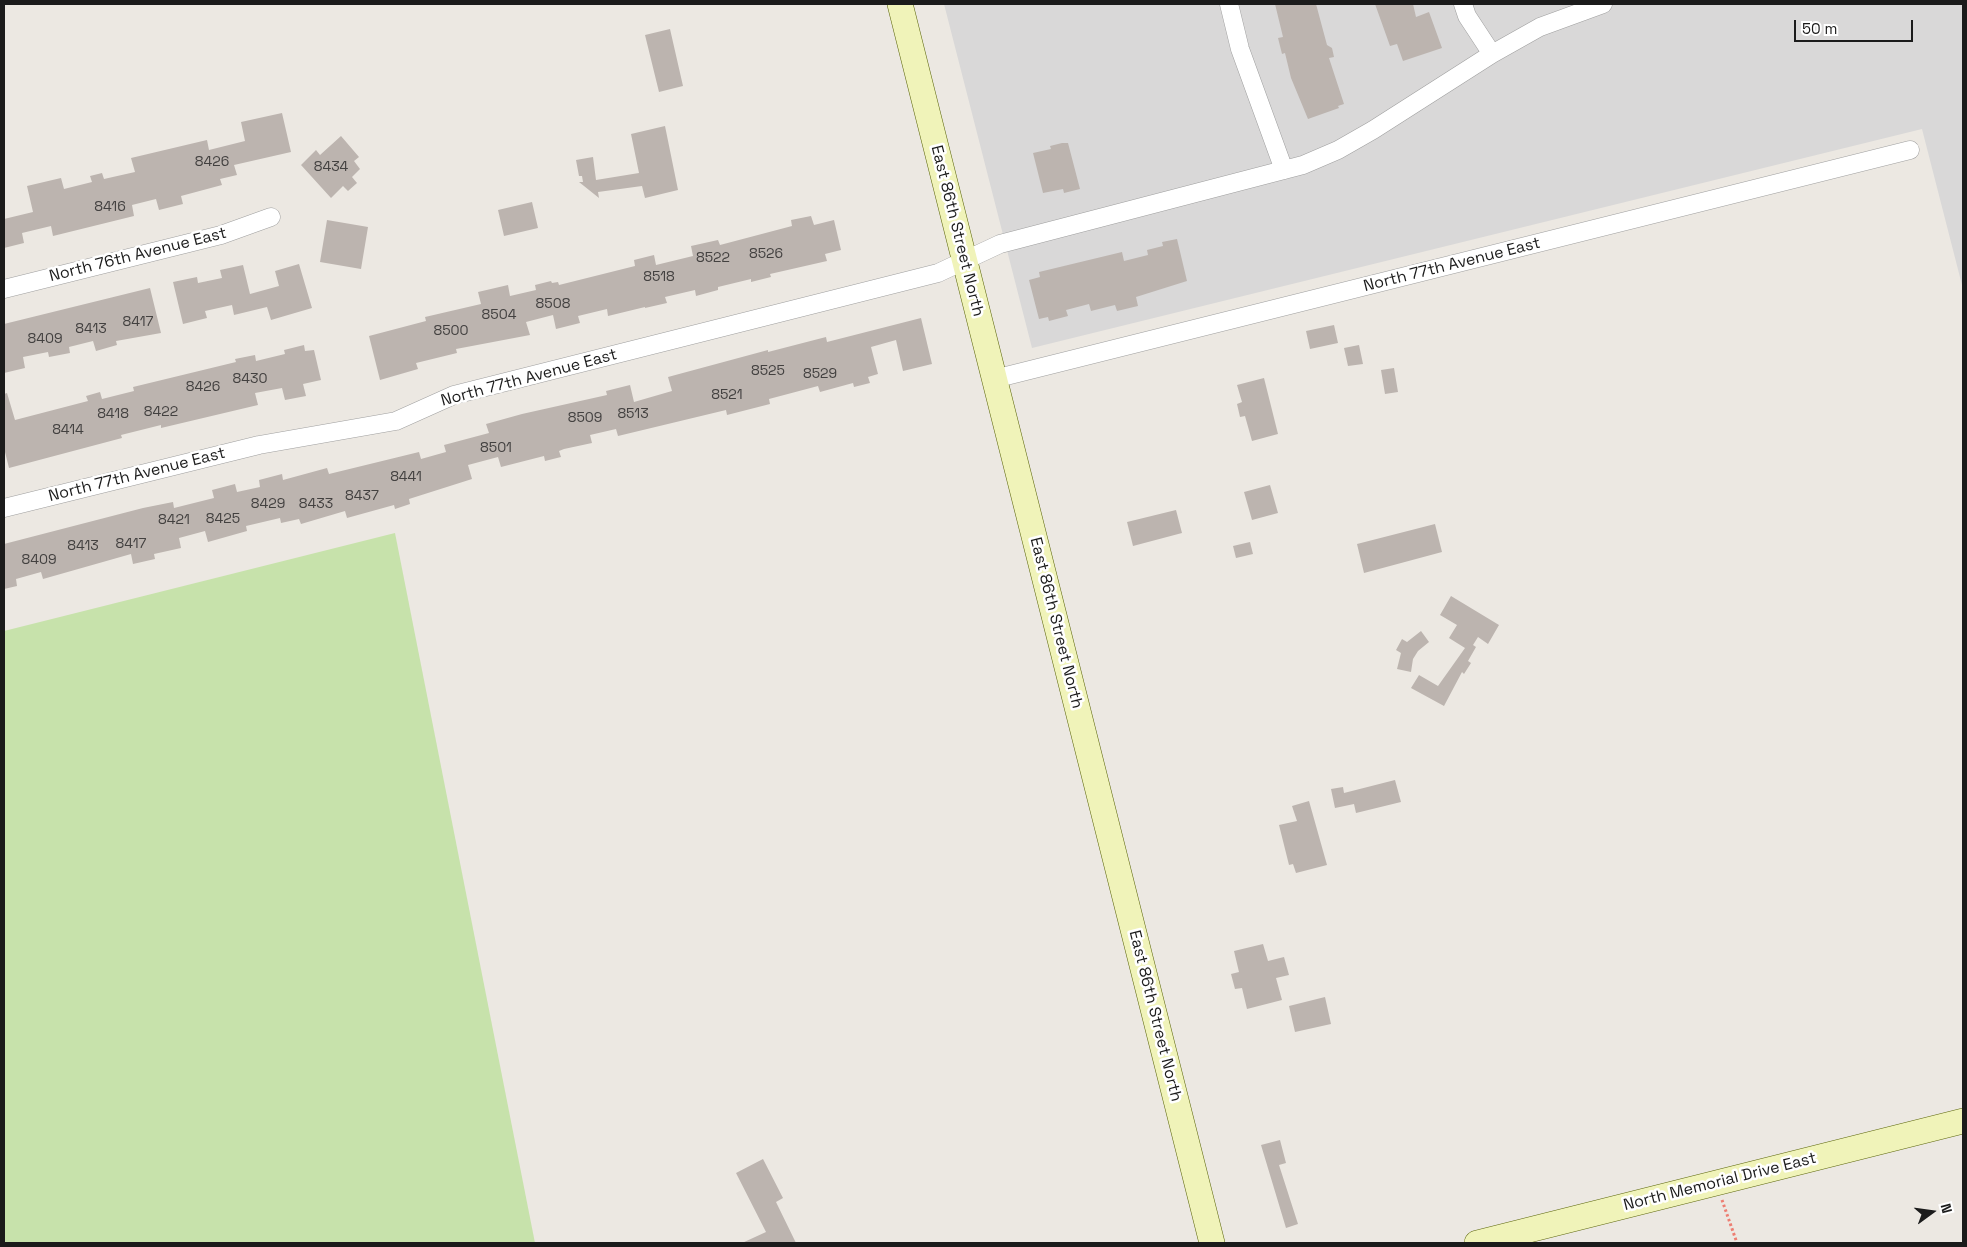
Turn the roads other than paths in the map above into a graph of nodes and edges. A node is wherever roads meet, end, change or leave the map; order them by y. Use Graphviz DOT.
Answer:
graph roads {
  1 [pos="900,4"];
  2 [pos="1229,4"];
  3 [pos="1463,4"];
  4 [pos="1603,4"];
  5 [pos="1492,54"];
  6 [pos="1910,150"];
  7 [pos="1284,170"];
  8 [pos="271,217"];
  9 [pos="965,261"];
  10 [pos="4,289"];
  11 [pos="994,380"];
  12 [pos="4,508"];
  13 [pos="1963,1121"];
  14 [pos="1212,1243"];
  15 [pos="1477,1243"];
  1 -- 9 [label="street, East 86th Street North"];
  2 -- 7 [label="street"];
  3 -- 5 [label="street"];
  4 -- 5 [label="street, North 77th Avenue East"];
  5 -- 7 [label="street, North 77th Avenue East"];
  6 -- 11 [label="street, North 77th Avenue East"];
  7 -- 9 [label="street, North 77th Avenue East"];
  8 -- 10 [label="street, North 76th Avenue East"];
  9 -- 11 [label="street, East 86th Street North"];
  9 -- 12 [label="street, North 77th Avenue East"];
  11 -- 14 [label="street, East 86th Street North"];
  13 -- 15 [label="street, North Memorial Drive East"];
}
